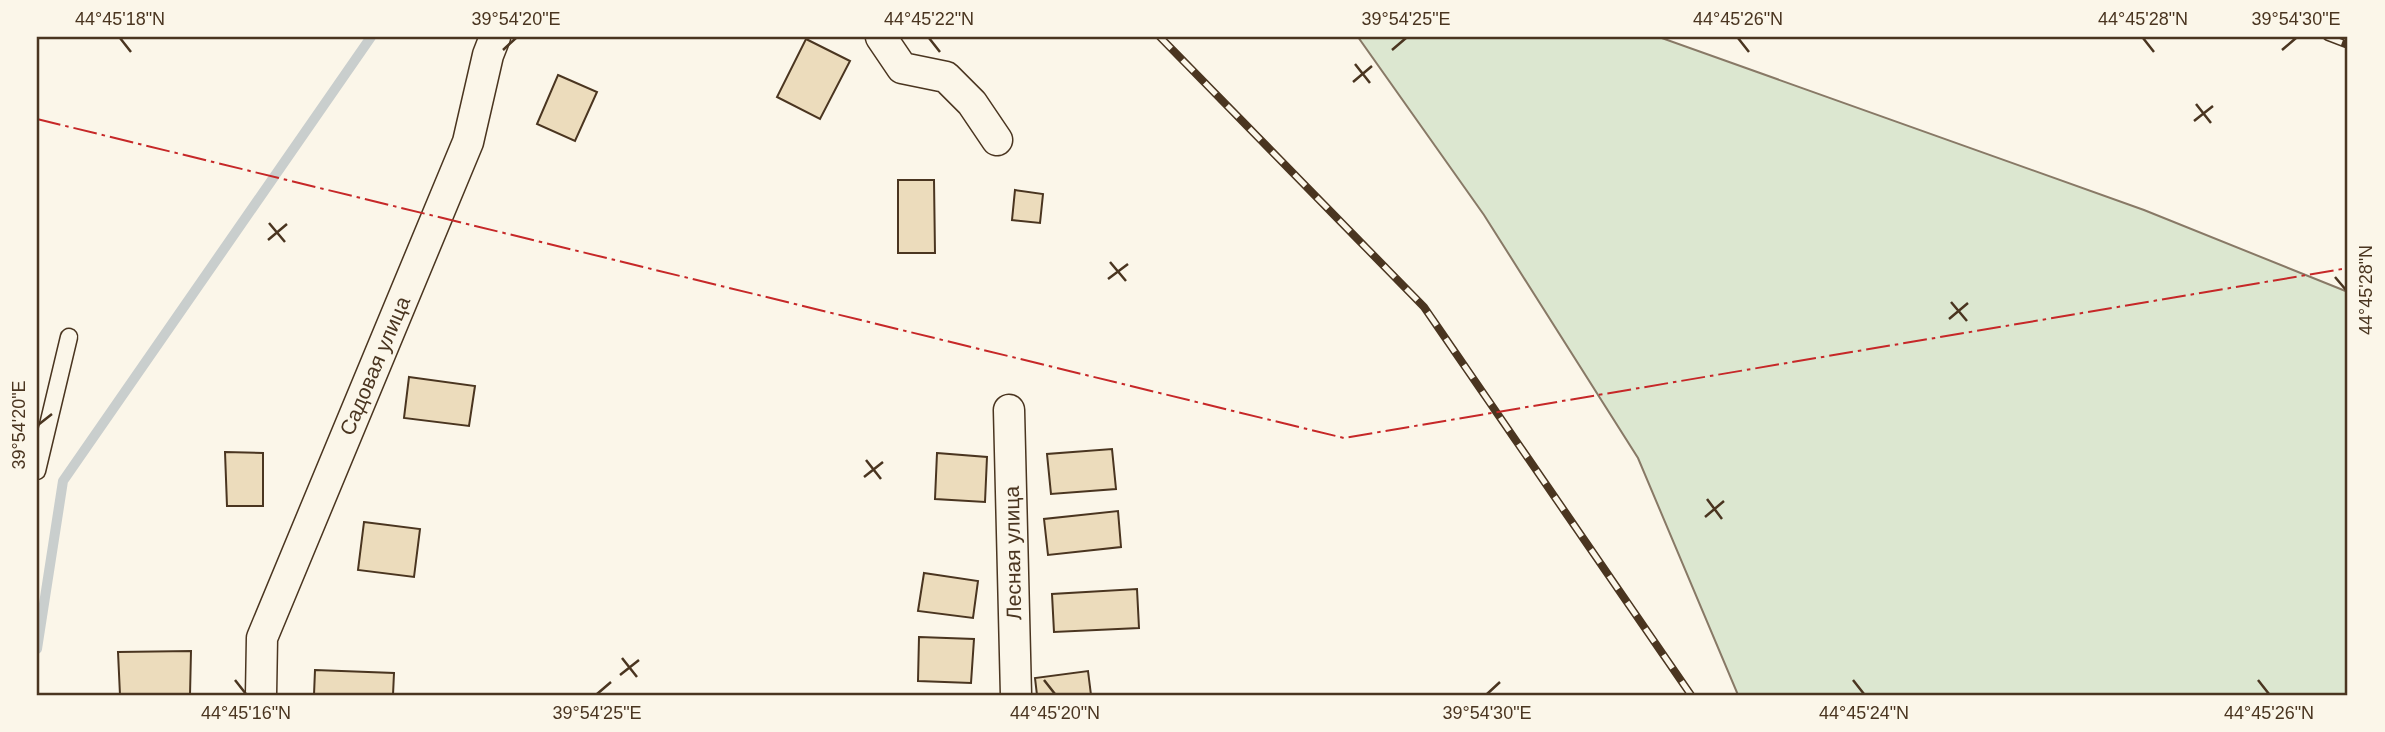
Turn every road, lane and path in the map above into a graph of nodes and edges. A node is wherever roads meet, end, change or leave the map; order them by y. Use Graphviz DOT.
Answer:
graph roads {
  1 [pos="495,37"];
  2 [pos="881,37"];
  3 [pos="997,140"];
  4 [pos="69,337"];
  5 [pos="1009,410"];
  6 [pos="37,471"];
  7 [pos="261,695"];
  8 [pos="1016,695"];
  1 -- 7 [label="street, Садовая улица"];
  2 -- 3 [label="street"];
  4 -- 6 [label="lane"];
  5 -- 8 [label="street, Лесная улица"];
}
